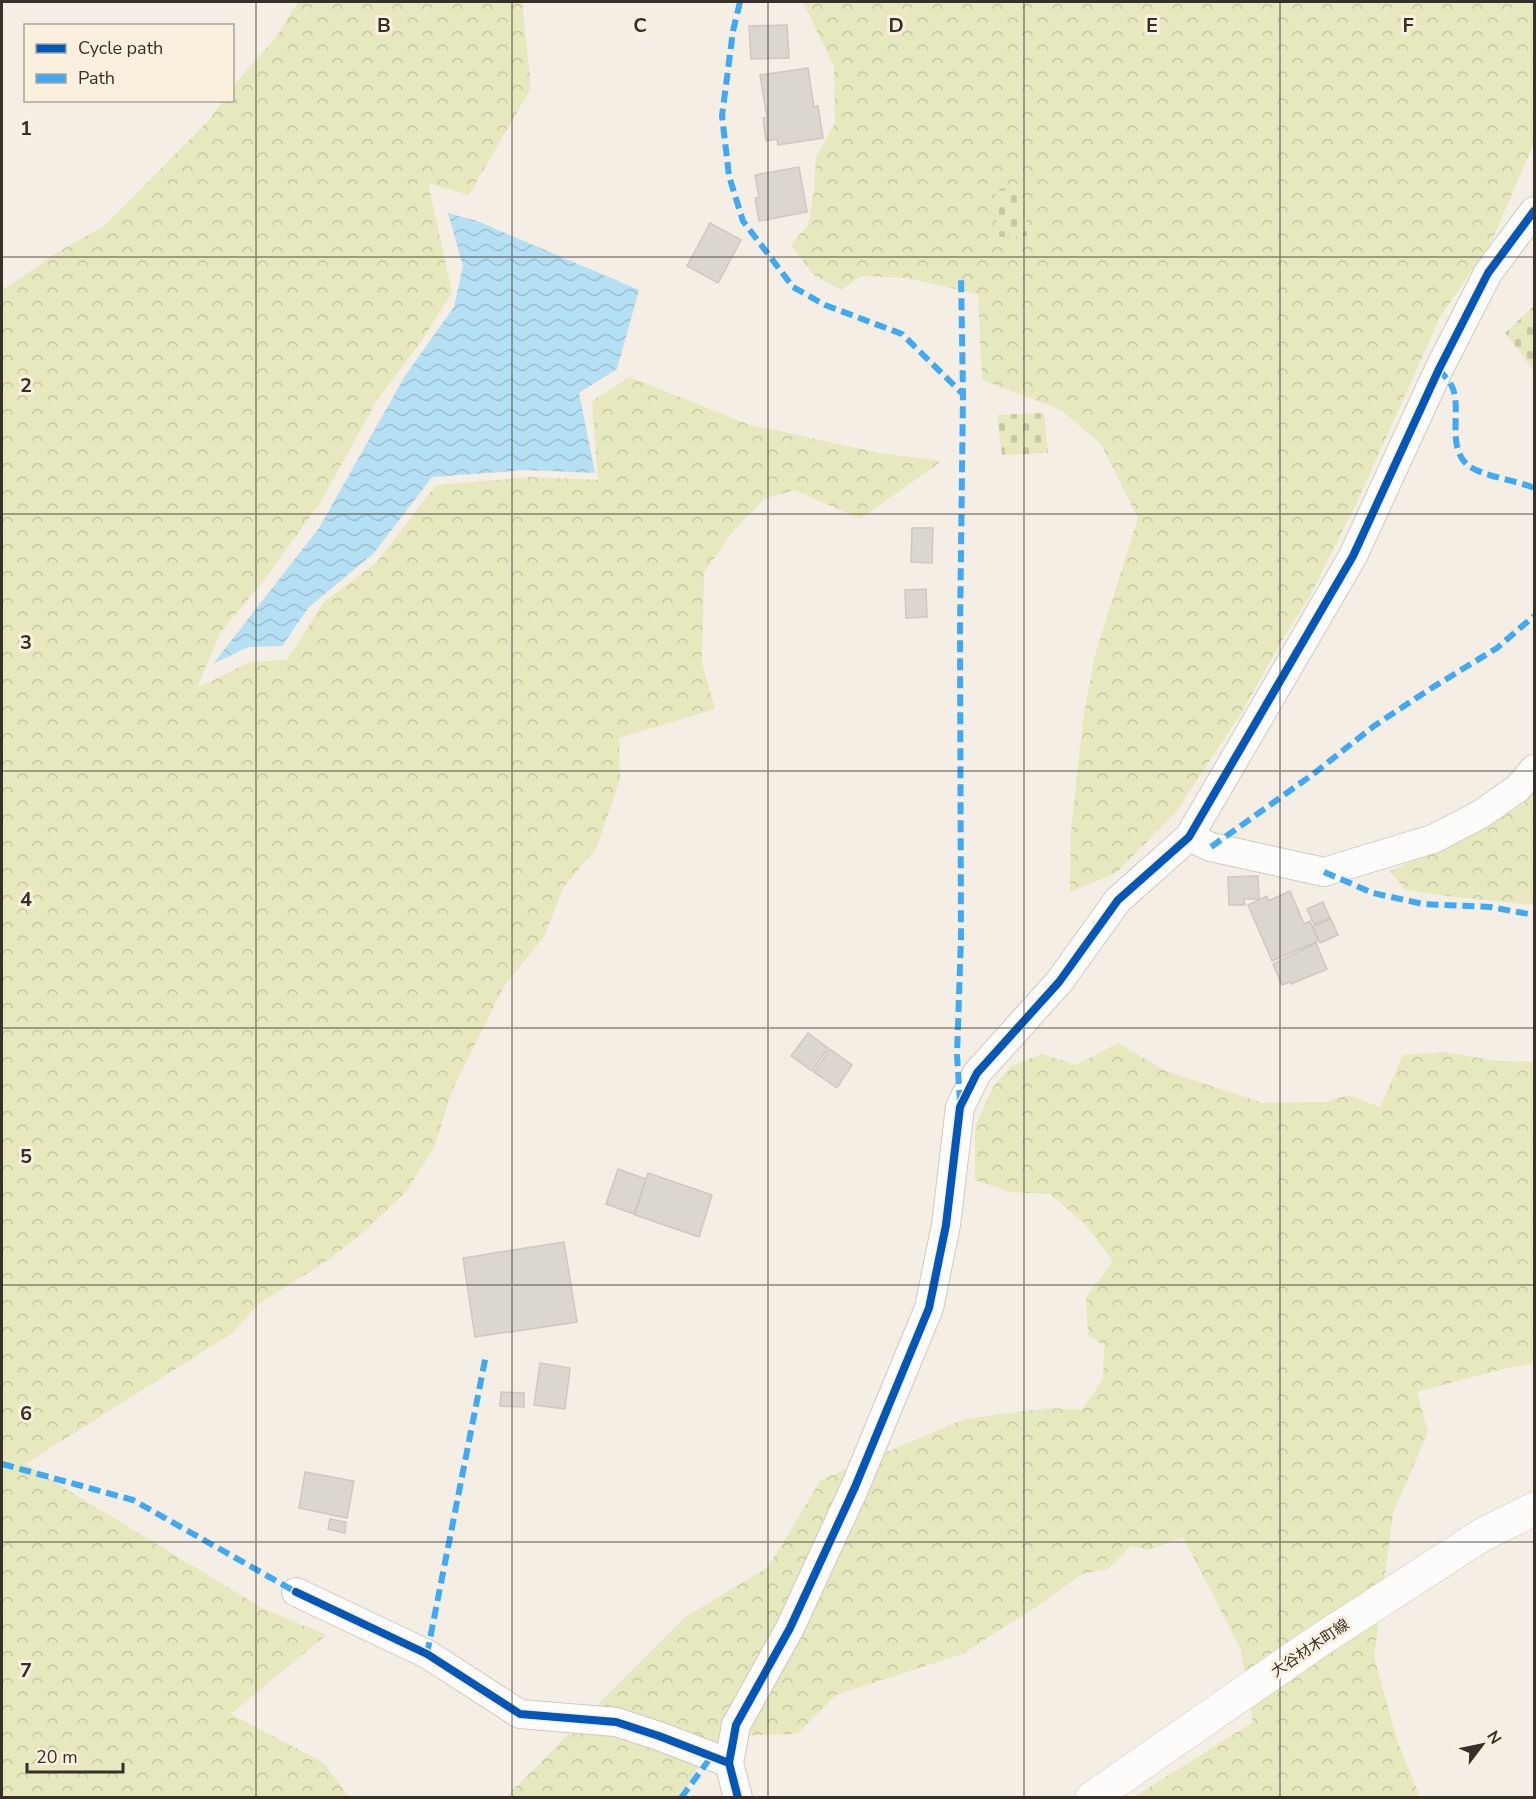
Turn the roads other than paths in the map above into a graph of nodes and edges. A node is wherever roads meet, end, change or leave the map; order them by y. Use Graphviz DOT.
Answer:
graph roads {
  1 [pos="1534,211"];
  2 [pos="1534,769"];
  3 [pos="1189,837"];
  4 [pos="1534,1509"];
  5 [pos="296,1592"];
  6 [pos="729,1762"];
  7 [pos="738,1797"];
  8 [pos="1092,1797"];
  1 -- 3 [label="street"];
  2 -- 3 [label="street"];
  3 -- 6 [label="street"];
  4 -- 8 [label="main road, 大谷材木町線"];
  5 -- 6 [label="street"];
  6 -- 7 [label="street"];
}
